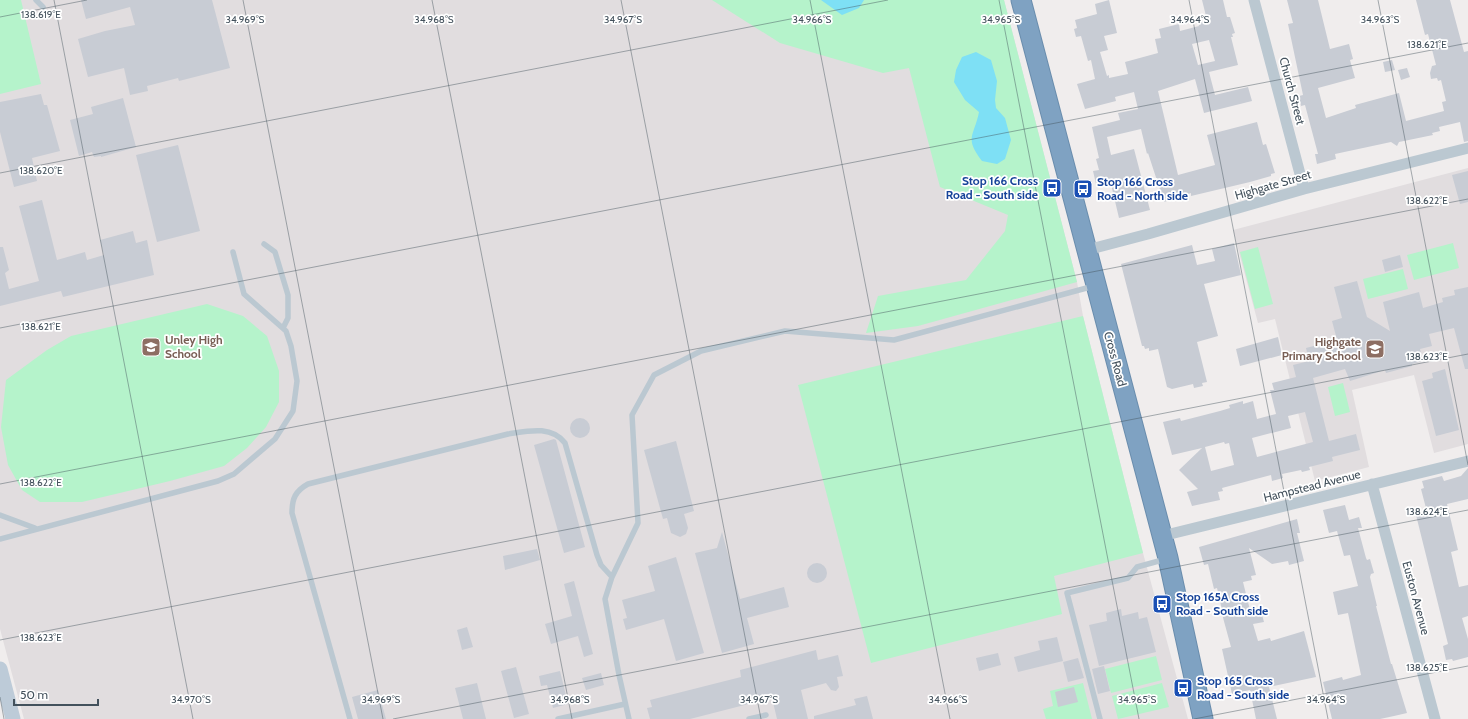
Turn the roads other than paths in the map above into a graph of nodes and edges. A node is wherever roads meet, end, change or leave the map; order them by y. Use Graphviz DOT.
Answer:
graph roads {
  1 [pos="36,0"];
  2 [pos="1021,0"];
  3 [pos="1254,0"];
  4 [pos="43,7"];
  5 [pos="1468,148"];
  6 [pos="1304,189"];
  7 [pos="264,244"];
  8 [pos="1087,250"];
  9 [pos="233,252"];
  10 [pos="1096,286"];
  11 [pos="283,328"];
  12 [pos="1468,461"];
  13 [pos="1372,484"];
  14 [pos="0,515"];
  15 [pos="36,528"];
  16 [pos="1162,536"];
  17 [pos="0,539"];
  18 [pos="1168,558"];
  19 [pos="612,577"];
  20 [pos="0,670"];
  21 [pos="625,704"];
  22 [pos="766,715"];
  23 [pos="13,719"];
  24 [pos="350,719"];
  25 [pos="558,719"];
  26 [pos="629,719"];
  27 [pos="749,719"];
  28 [pos="1100,719"];
  29 [pos="1203,719"];
  30 [pos="1435,719"];
  1 -- 4 [label="lane"];
  2 -- 8 [label="highway, Cross Road"];
  3 -- 6 [label="street, Church Street"];
  5 -- 6 [label="street, Highgate Street"];
  6 -- 8 [label="street, Highgate Street"];
  7 -- 11 [label="lane"];
  8 -- 10 [label="highway, Cross Road"];
  9 -- 11 [label="lane"];
  10 -- 16 [label="highway, Cross Road"];
  10 -- 19 [label="lane"];
  11 -- 15 [label="lane"];
  12 -- 13 [label="street, Hampstead Avenue"];
  13 -- 16 [label="street, Hampstead Avenue"];
  13 -- 30 [label="street, Euston Avenue"];
  14 -- 15 [label="lane"];
  15 -- 17 [label="lane"];
  16 -- 18 [label="highway, Cross Road"];
  18 -- 28 [label="lane"];
  18 -- 29 [label="highway, Cross Road"];
  19 -- 21 [label="lane"];
  19 -- 24 [label="lane"];
  20 -- 23 [label="street"];
  21 -- 25 [label="lane"];
  21 -- 26 [label="lane"];
  22 -- 27 [label="lane"];
}
